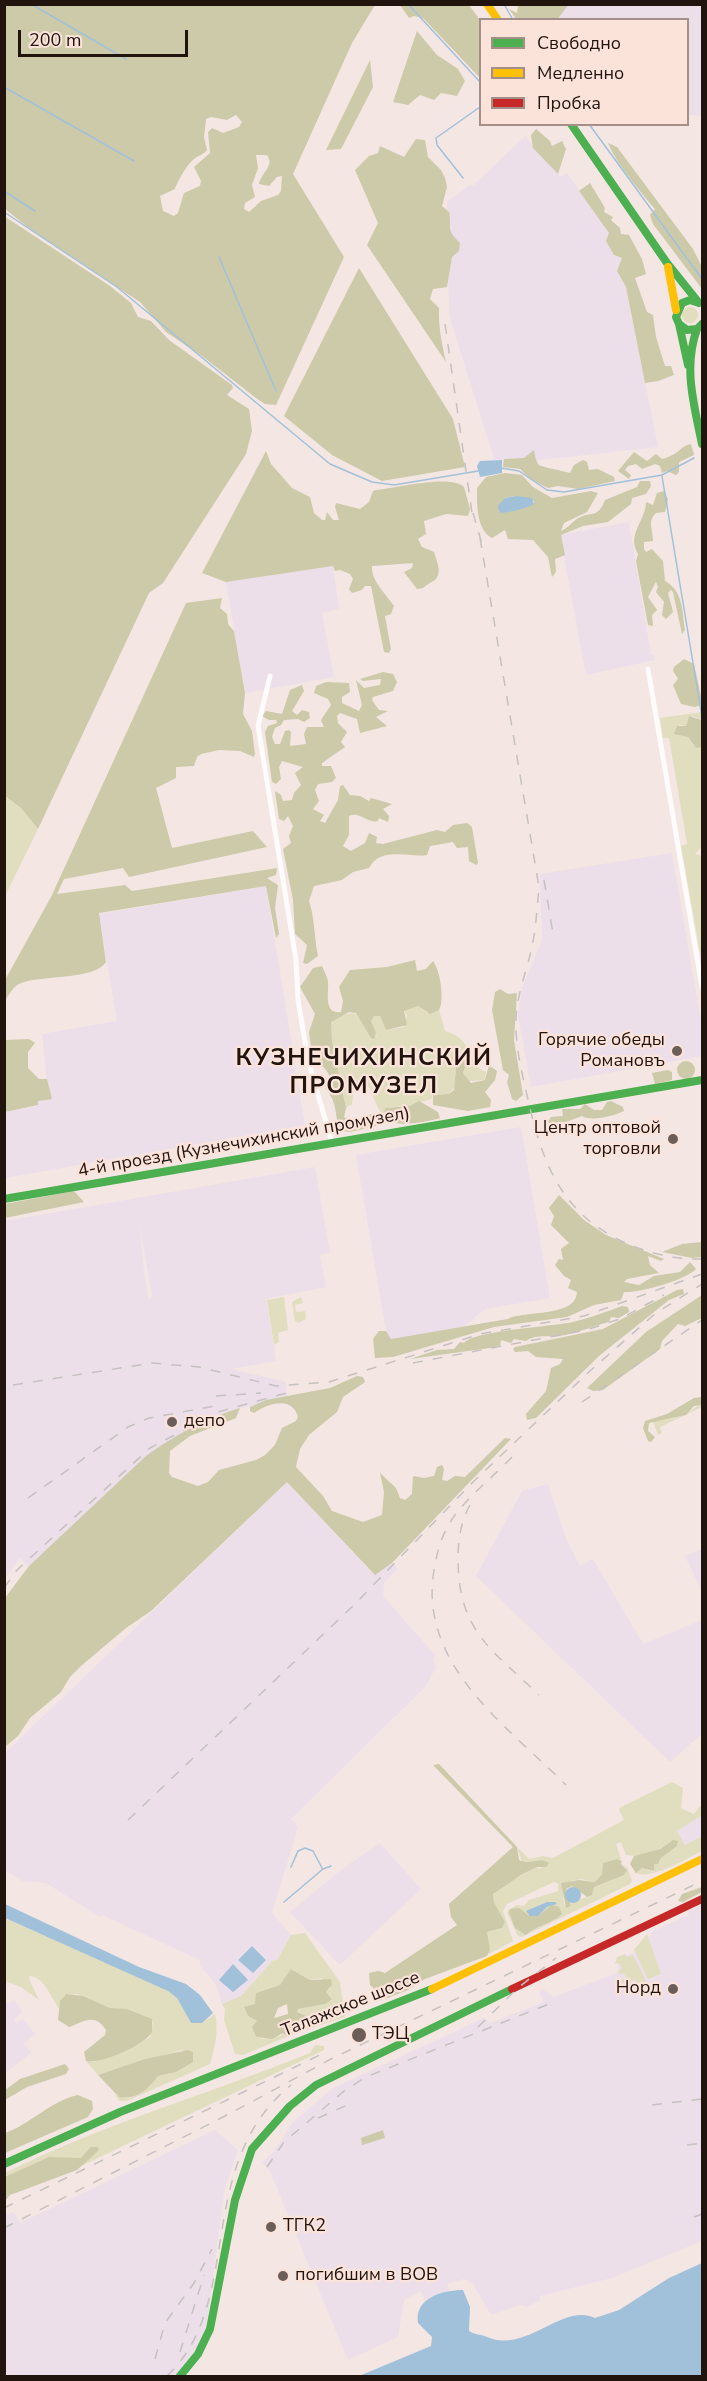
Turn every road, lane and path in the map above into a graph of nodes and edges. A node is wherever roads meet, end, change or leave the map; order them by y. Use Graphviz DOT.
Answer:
graph roads {
  1 [pos="487,4"];
  2 [pos="497,18"];
  3 [pos="572,126"];
  4 [pos="667,263"];
  5 [pos="701,305"];
  6 [pos="677,311"];
  7 [pos="679,324"];
  8 [pos="700,327"];
  9 [pos="689,368"];
  10 [pos="702,444"];
  11 [pos="648,669"];
  12 [pos="270,676"];
  13 [pos="702,987"];
  14 [pos="702,1080"];
  15 [pos="332,1143"];
  16 [pos="4,1199"];
  17 [pos="702,1859"];
  18 [pos="702,1899"];
  19 [pos="4,2164"];
  20 [pos="180,2376"];
  1 -- 2 [label="street"];
  3 -- 4 [label="street"];
  4 -- 5 [label="street"];
  4 -- 6 [label="street"];
  5 -- 6 [label="street"];
  6 -- 7 [label="street"];
  7 -- 8 [label="street"];
  7 -- 9 [label="street"];
  8 -- 9 [label="street"];
  9 -- 10 [label="street"];
  11 -- 13 [label="street"];
  12 -- 15 [label="street"];
  14 -- 15 [label="street, 4-й проезд (Кузнечихинский промузел)"];
  15 -- 16 [label="street, 4-й проезд (Кузнечихинский промузел)"];
  17 -- 19 [label="street, Талажское шоссе"];
  18 -- 20 [label="street"];
}
